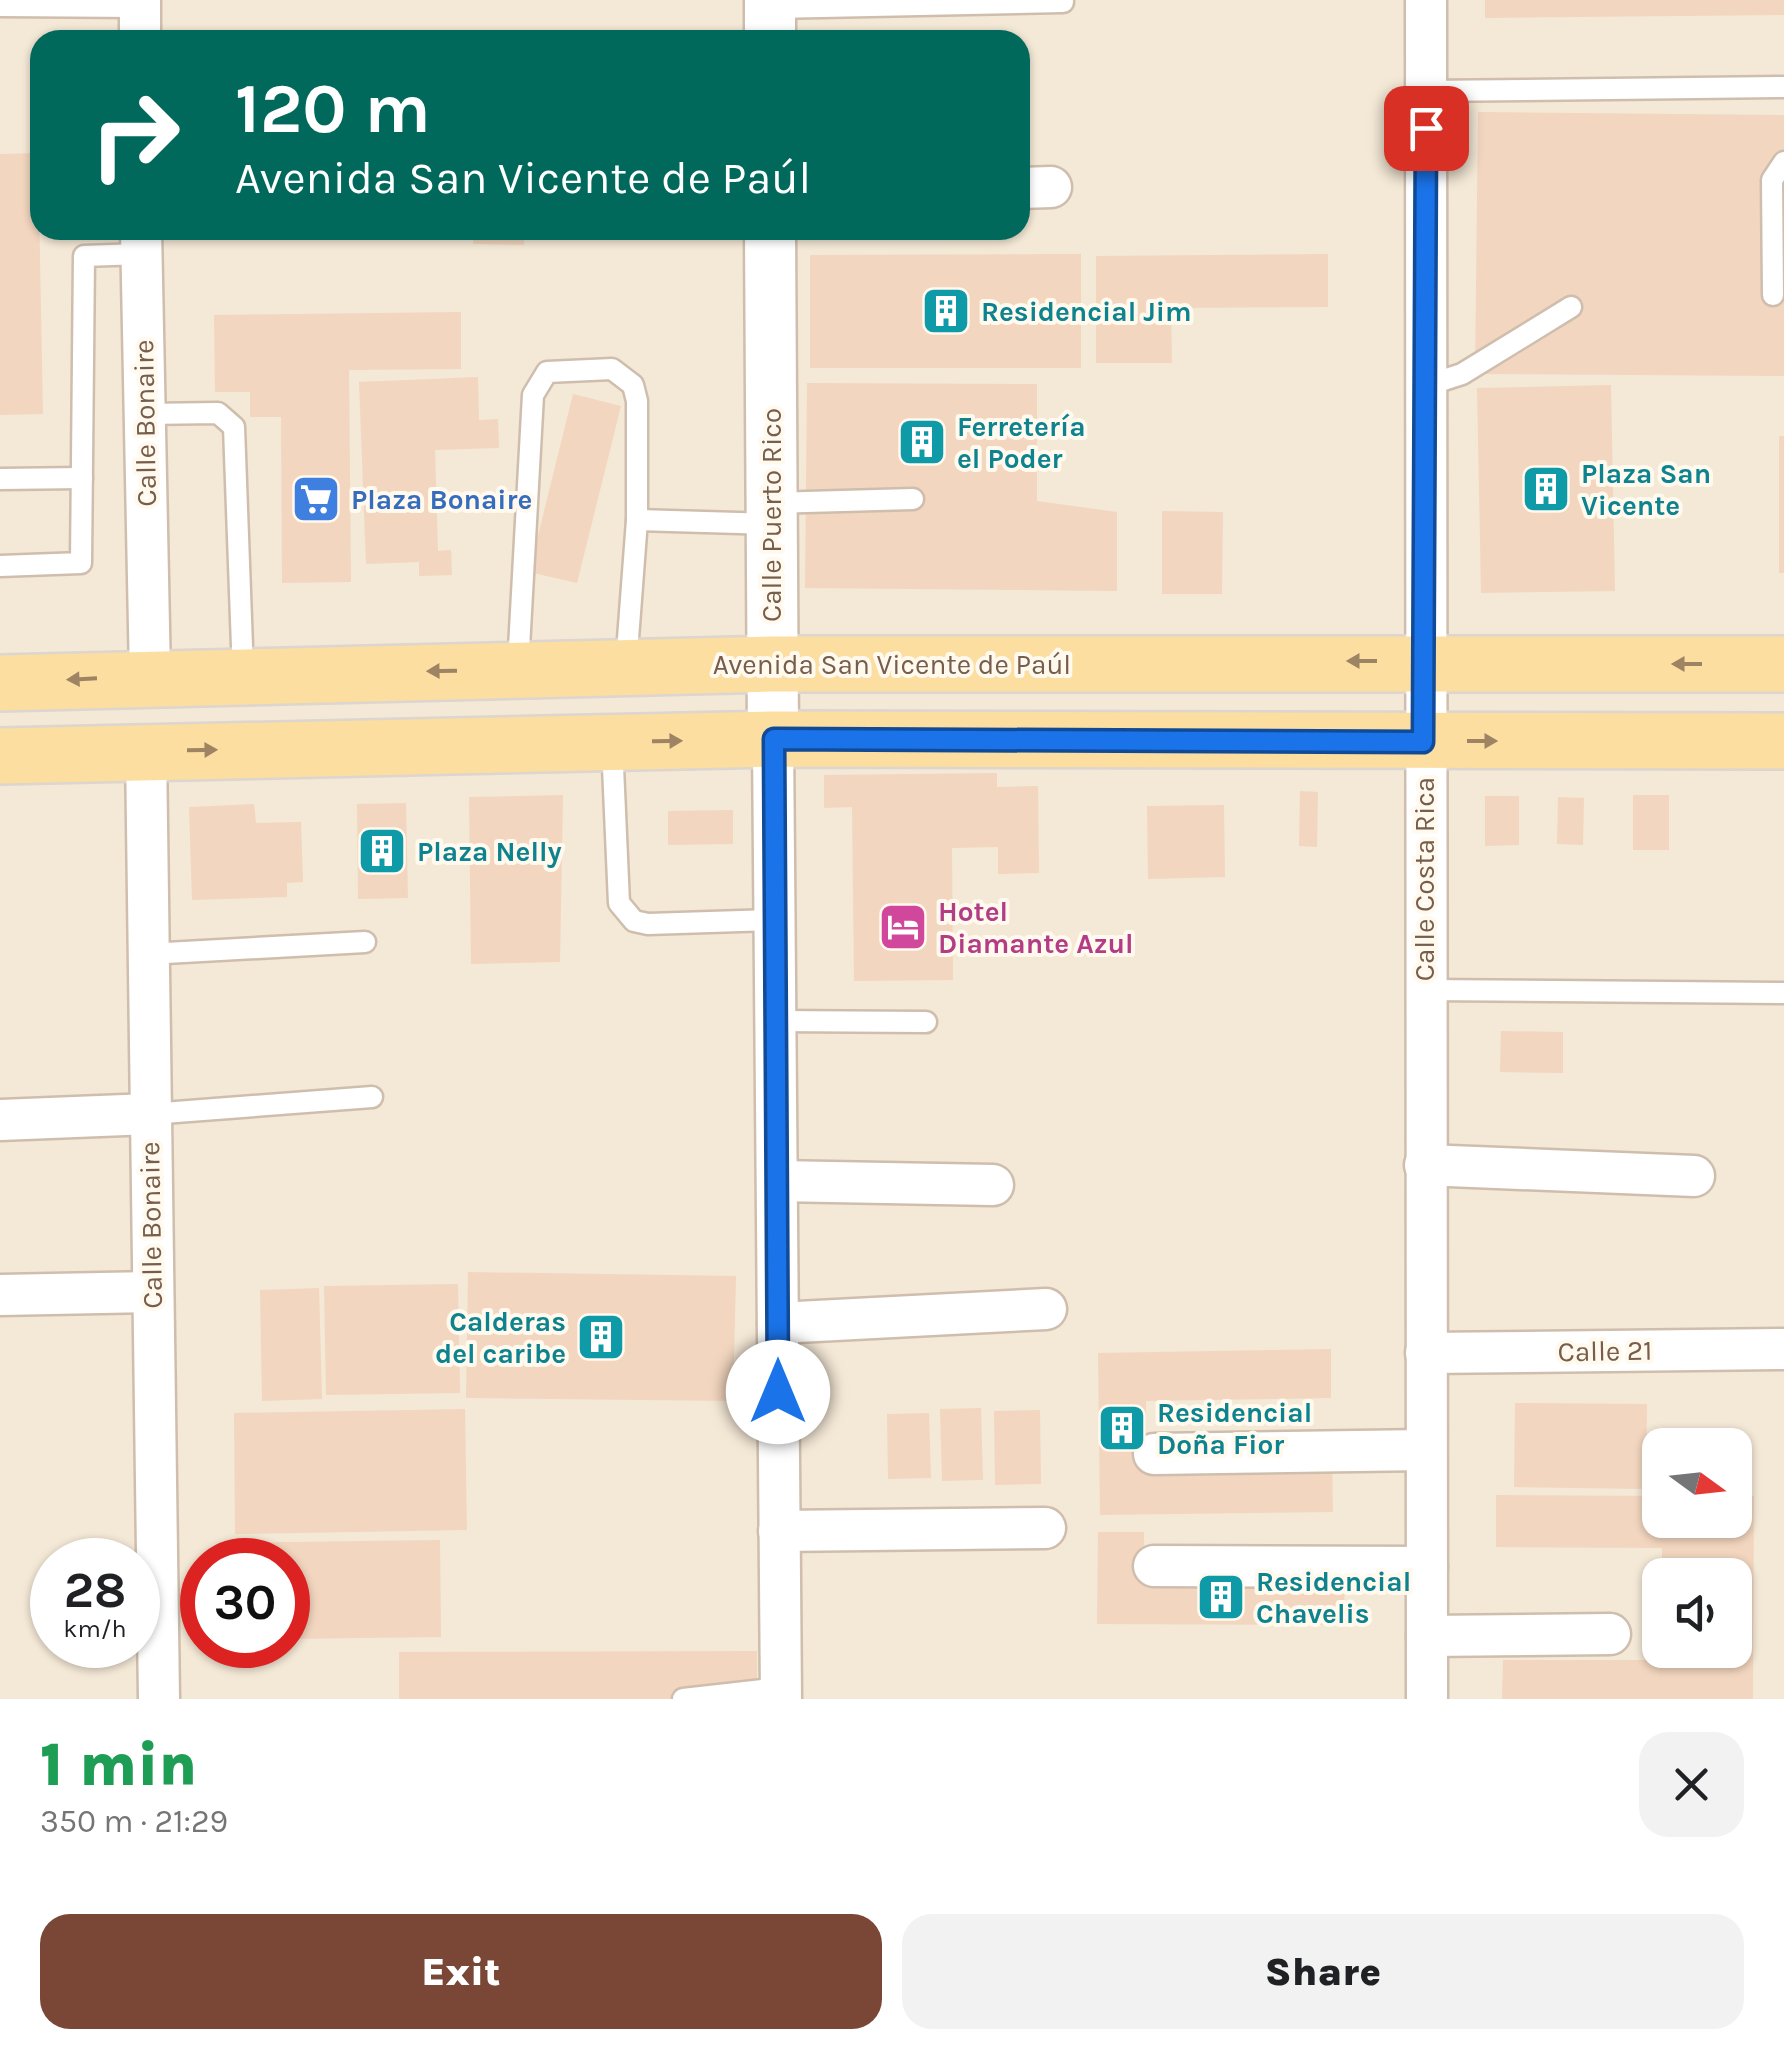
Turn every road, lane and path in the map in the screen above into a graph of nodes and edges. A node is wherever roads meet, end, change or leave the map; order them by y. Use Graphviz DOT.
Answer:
graph roads {
  1 [pos="1426,0"];
  2 [pos="1063,2"];
  3 [pos="0,6"];
  4 [pos="140,16"];
  5 [pos="770,16"];
  6 [pos="1784,87"];
  7 [pos="1426,91"];
  8 [pos="1784,162"];
  9 [pos="770,240"];
  10 [pos="141,242"];
  11 [pos="1773,295"];
  12 [pos="1570,307"];
  13 [pos="1425,386"];
  14 [pos="144,414"];
  15 [pos="82,478"];
  16 [pos="0,479"];
  17 [pos="913,498"];
  18 [pos="771,514"];
  19 [pos="637,520"];
  20 [pos="0,566"];
  21 [pos="1425,661"];
  22 [pos="772,664"];
  23 [pos="1784,664"];
  24 [pos="626,666"];
  25 [pos="518,669"];
  26 [pos="243,675"];
  27 [pos="150,676"];
  28 [pos="0,684"];
  29 [pos="774,739"];
  30 [pos="1784,740"];
  31 [pos="612,742"];
  32 [pos="1423,742"];
  33 [pos="146,751"];
  34 [pos="0,756"];
  35 [pos="774,920"];
  36 [pos="366,942"];
  37 [pos="148,954"];
  38 [pos="1425,990"];
  39 [pos="1784,993"];
  40 [pos="775,1021"];
  41 [pos="926,1022"];
  42 [pos="372,1098"];
  43 [pos="150,1114"];
  44 [pos="0,1120"];
  45 [pos="1425,1165"];
  46 [pos="1694,1176"];
  47 [pos="776,1181"];
  48 [pos="993,1185"];
  49 [pos="152,1292"];
  50 [pos="0,1294"];
  51 [pos="1046,1309"];
  52 [pos="778,1323"];
  53 [pos="1784,1349"];
  54 [pos="1426,1353"];
  55 [pos="1425,1450"];
  56 [pos="1154,1454"];
  57 [pos="1045,1528"];
  58 [pos="779,1532"];
  59 [pos="1154,1566"];
  60 [pos="1427,1567"];
  61 [pos="1610,1634"];
  62 [pos="1427,1636"];
  63 [pos="780,1694"];
  64 [pos="158,1699"];
  65 [pos="683,1699"];
  66 [pos="1427,1699"];
  1 -- 7 [label="street, Calle Costa Rica"];
  2 -- 5 [label="lane"];
  3 -- 4 [label="lane"];
  6 -- 7 [label="lane"];
  7 -- 13 [label="street, Calle Costa Rica"];
  8 -- 11 [label="lane"];
  9 -- 18 [label="street, Calle Puerto Rico"];
  10 -- 14 [label="street, Calle Bonaire"];
  10 -- 15 [label="lane"];
  12 -- 13 [label="lane"];
  13 -- 21 [label="street, Calle Costa Rica"];
  14 -- 26 [label="lane"];
  14 -- 27 [label="street, Calle Bonaire"];
  15 -- 16 [label="lane"];
  15 -- 20 [label="lane"];
  17 -- 18 [label="lane"];
  18 -- 19 [label="lane"];
  18 -- 22 [label="street, Calle Puerto Rico"];
  19 -- 24 [label="lane"];
  19 -- 25 [label="lane"];
  21 -- 22 [label="main road, Avenida San Vicente de Paúl, one-way"];
  23 -- 21 [label="main road, Avenida San Vicente de Paúl, one-way"];
  21 -- 32 [label="street, Calle Costa Rica"];
  22 -- 24 [label="main road, Avenida San Vicente de Paúl"];
  22 -- 29 [label="street, Calle Puerto Rico"];
  24 -- 25 [label="main road, Avenida San Vicente de Paúl"];
  25 -- 26 [label="main road, Avenida San Vicente de Paúl, one-way"];
  26 -- 27 [label="main road, Avenida San Vicente de Paúl"];
  27 -- 28 [label="main road, Avenida San Vicente de Paúl, one-way"];
  31 -- 29 [label="main road, one-way"];
  29 -- 32 [label="main road"];
  29 -- 35 [label="street, Calle Puerto Rico"];
  32 -- 30 [label="main road, one-way"];
  33 -- 31 [label="main road, one-way"];
  31 -- 35 [label="lane"];
  32 -- 38 [label="street, Calle Costa Rica"];
  33 -- 34 [label="main road"];
  33 -- 37 [label="street, Calle Bonaire"];
  35 -- 40 [label="street, Calle Puerto Rico"];
  36 -- 37 [label="lane"];
  37 -- 43 [label="street, Calle Bonaire"];
  38 -- 39 [label="lane"];
  38 -- 45 [label="street, Calle Costa Rica"];
  40 -- 41 [label="lane"];
  40 -- 47 [label="street, Calle Puerto Rico"];
  42 -- 43 [label="lane"];
  43 -- 44 [label="street"];
  43 -- 49 [label="street, Calle Bonaire"];
  45 -- 46 [label="street"];
  45 -- 54 [label="street, Calle Costa Rica"];
  47 -- 48 [label="street"];
  47 -- 52 [label="street, Calle Puerto Rico"];
  49 -- 50 [label="street"];
  49 -- 64 [label="street, Calle Bonaire"];
  51 -- 52 [label="street"];
  52 -- 58 [label="street, Calle Puerto Rico"];
  53 -- 54 [label="street, Calle 21"];
  54 -- 55 [label="street, Calle Costa Rica"];
  55 -- 56 [label="street"];
  55 -- 60 [label="street, Calle Costa Rica"];
  57 -- 58 [label="street"];
  58 -- 63 [label="street, Calle Puerto Rico"];
  59 -- 60 [label="street"];
  60 -- 62 [label="street, Calle Costa Rica"];
  61 -- 62 [label="street"];
  62 -- 66 [label="street, Calle Costa Rica"];
  63 -- 65 [label="lane"];
}
